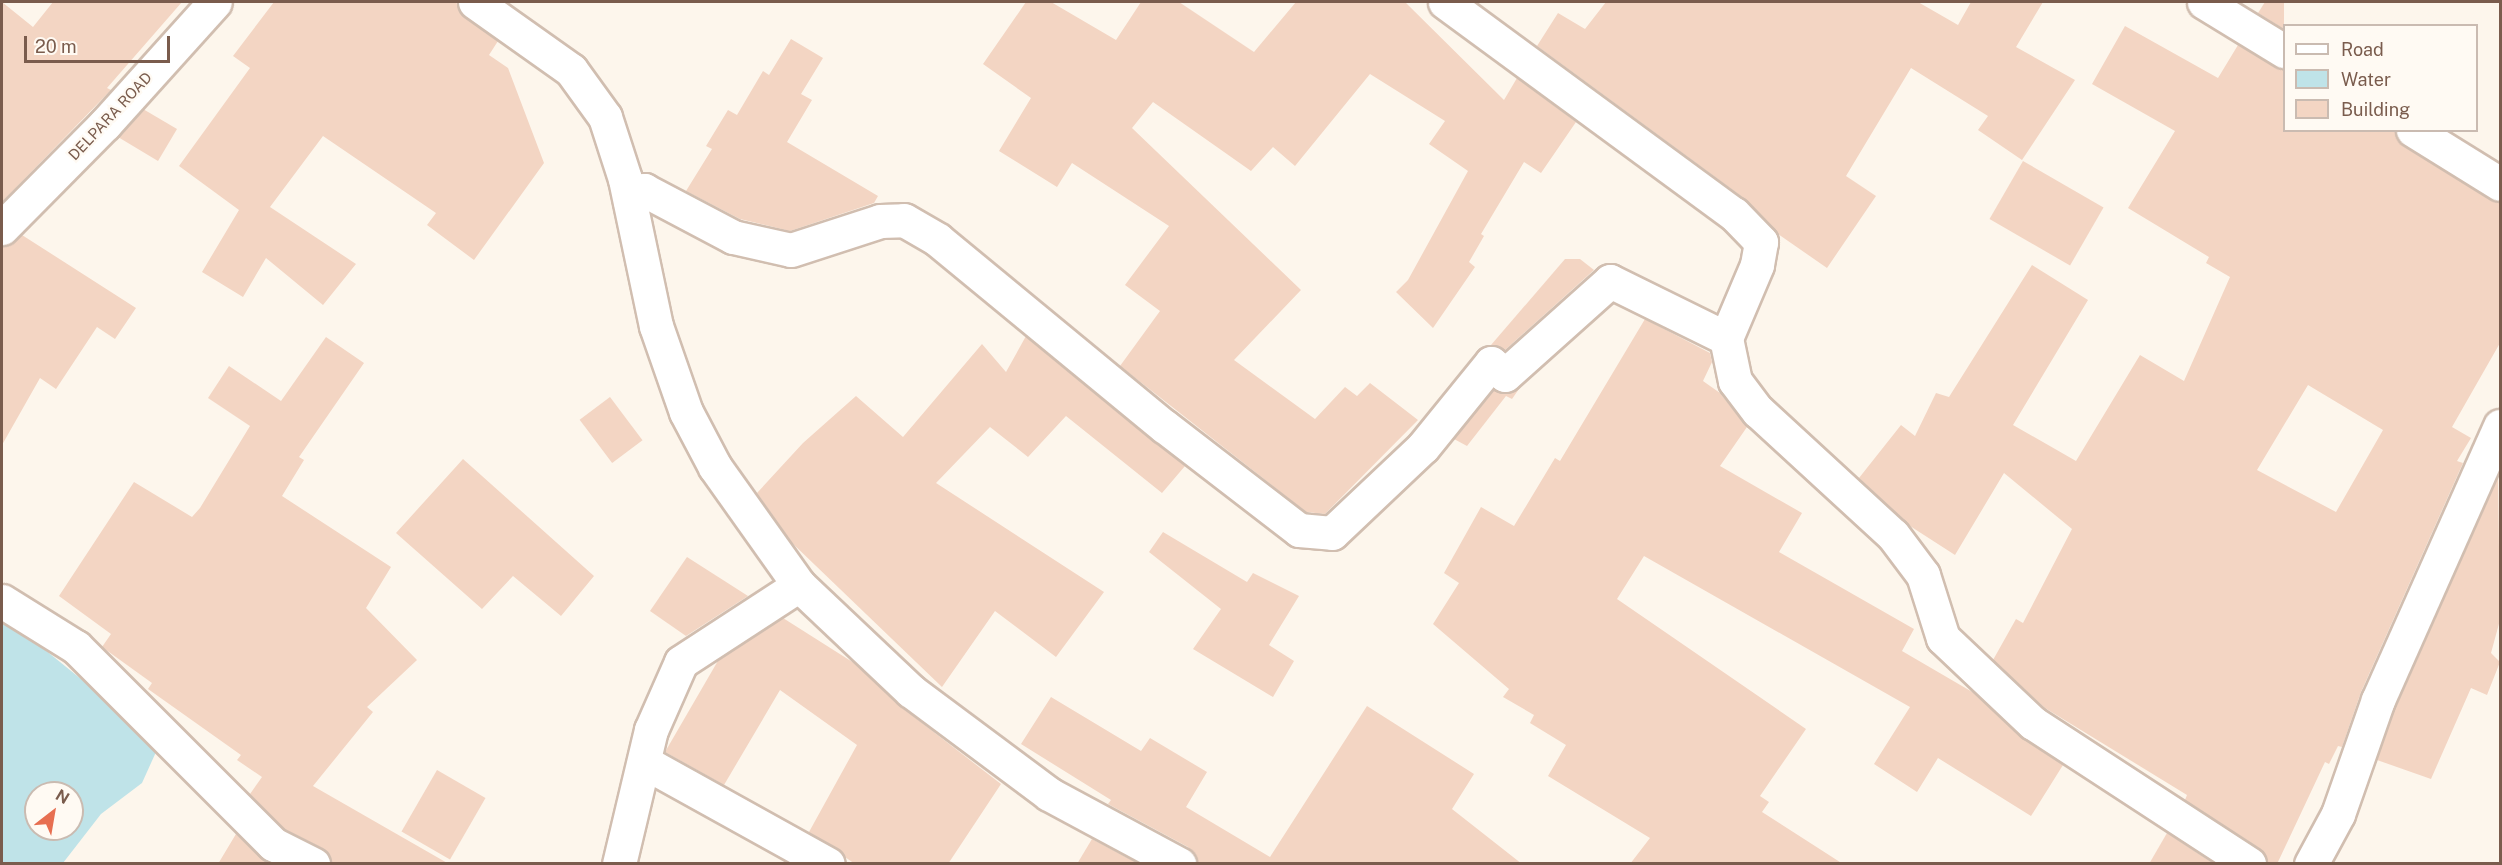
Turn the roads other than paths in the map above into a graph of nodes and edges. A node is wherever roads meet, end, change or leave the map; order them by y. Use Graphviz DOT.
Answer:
graph roads {
  1 [pos="215,2"];
  2 [pos="475,2"];
  3 [pos="1445,2"];
  4 [pos="2204,2"];
  5 [pos="2283,50"];
  6 [pos="2416,132"];
  7 [pos="2500,184"];
  8 [pos="630,201"];
  9 [pos="2,228"];
  10 [pos="1726,338"];
  11 [pos="2500,426"];
  12 [pos="799,585"];
  13 [pos="2,601"];
  14 [pos="644,762"];
  15 [pos="313,864"];
  16 [pos="619,864"];
  17 [pos="828,864"];
  18 [pos="1179,864"];
  19 [pos="2249,864"];
  20 [pos="2311,864"];
  1 -- 9 [label="street, DELPARA ROAD"];
  2 -- 8 [label="street"];
  3 -- 10 [label="street"];
  4 -- 5 [label="street"];
  6 -- 7 [label="street"];
  8 -- 10 [label="street"];
  8 -- 12 [label="street"];
  10 -- 19 [label="street"];
  11 -- 20 [label="street"];
  12 -- 14 [label="street"];
  12 -- 18 [label="street"];
  13 -- 15 [label="street"];
  14 -- 16 [label="street"];
  14 -- 17 [label="street"];
}
